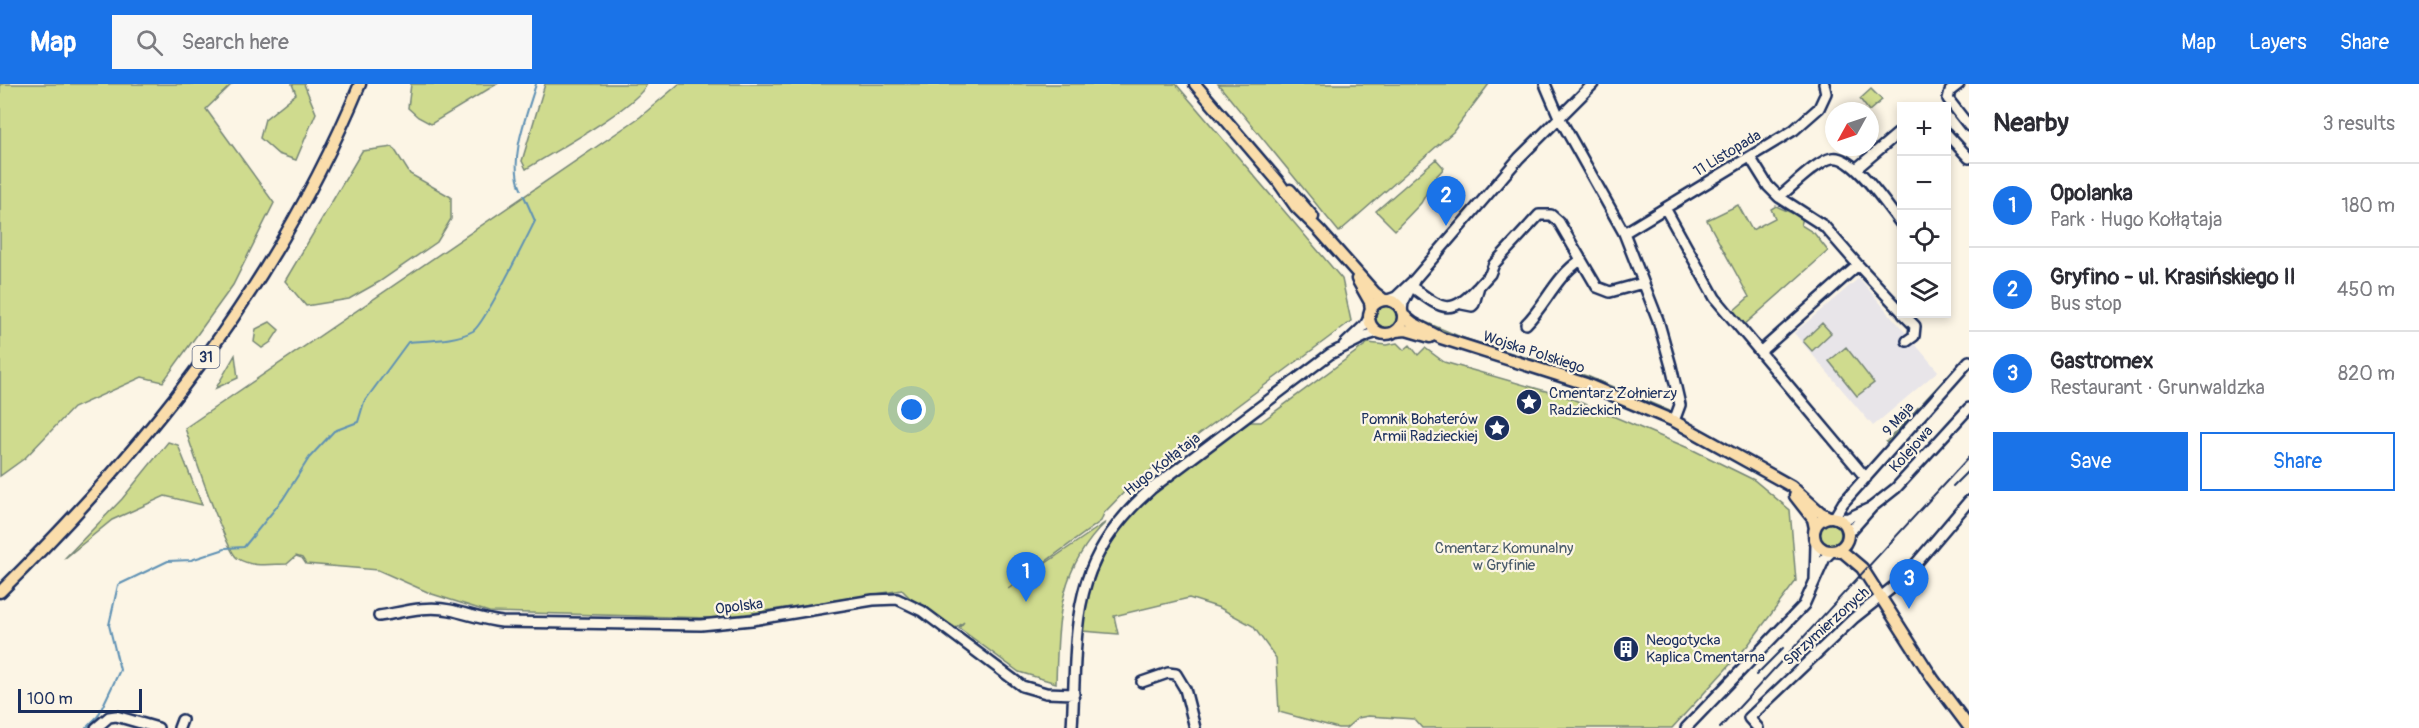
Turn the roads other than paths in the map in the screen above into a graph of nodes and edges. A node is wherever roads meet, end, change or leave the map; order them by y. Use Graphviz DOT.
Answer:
graph roads {
  1 [pos="360,84"];
  2 [pos="1195,84"];
  3 [pos="1545,84"];
  4 [pos="1593,84"];
  5 [pos="1959,84"];
  6 [pos="1827,85"];
  7 [pos="1559,117"];
  8 [pos="1969,126"];
  9 [pos="1897,134"];
  10 [pos="1951,138"];
  11 [pos="1750,157"];
  12 [pos="1969,158"];
  13 [pos="1856,169"];
  14 [pos="1779,197"];
  15 [pos="1665,208"];
  16 [pos="1897,219"];
  17 [pos="1624,232"];
  18 [pos="1581,260"];
  19 [pos="1858,266"];
  20 [pos="1354,270"];
  21 [pos="1413,283"];
  22 [pos="1643,283"];
  23 [pos="1386,300"];
  24 [pos="1897,308"];
  25 [pos="1402,313"];
  26 [pos="1370,314"];
  27 [pos="1907,318"];
  28 [pos="1526,324"];
  29 [pos="1396,331"];
  30 [pos="1378,332"];
  31 [pos="1441,338"];
  32 [pos="1907,341"];
  33 [pos="1342,347"];
  34 [pos="1761,351"];
  35 [pos="1969,361"];
  36 [pos="1969,408"];
  37 [pos="1674,421"];
  38 [pos="1866,478"];
  39 [pos="1777,480"];
  40 [pos="1969,501"];
  41 [pos="1872,507"];
  42 [pos="1834,518"];
  43 [pos="1815,528"];
  44 [pos="1847,536"];
  45 [pos="1816,543"];
  46 [pos="1834,551"];
  47 [pos="1862,568"];
  48 [pos="1815,583"];
  49 [pos="0,592"];
  50 [pos="1881,597"];
  51 [pos="379,616"];
  52 [pos="1142,682"];
  53 [pos="1074,694"];
  54 [pos="1969,727"];
  55 [pos="96,728"];
  56 [pos="158,728"];
  57 [pos="1072,728"];
  58 [pos="1195,728"];
  59 [pos="1686,728"];
  60 [pos="1758,728"];
  1 -- 49 [label="main road, 31"];
  2 -- 20 [label="main road"];
  3 -- 7 [label="street"];
  4 -- 7 [label="street"];
  5 -- 8 [label="street"];
  6 -- 11 [label="street, 11 Listopada"];
  7 -- 17 [label="street"];
  7 -- 21 [label="street"];
  9 -- 13 [label="street"];
  10 -- 12 [label="street"];
  11 -- 14 [label="street"];
  11 -- 15 [label="street, 11 Listopada"];
  13 -- 14 [label="street"];
  13 -- 16 [label="street"];
  14 -- 19 [label="street"];
  15 -- 17 [label="street, 11 Listopada"];
  15 -- 34 [label="street"];
  17 -- 22 [label="street"];
  18 -- 21 [label="street"];
  18 -- 22 [label="street"];
  18 -- 28 [label="street"];
  19 -- 24 [label="street"];
  19 -- 34 [label="street"];
  20 -- 23 [label="main road"];
  20 -- 26 [label="main road"];
  21 -- 23 [label="street"];
  21 -- 25 [label="street"];
  22 -- 37 [label="street"];
  23 -- 25 [label="main road"];
  23 -- 26 [label="main road"];
  25 -- 29 [label="main road"];
  25 -- 31 [label="main road, Wojska Polskiego"];
  26 -- 30 [label="main road"];
  26 -- 33 [label="street, Hugo Kołłątaja"];
  27 -- 32 [label="street"];
  29 -- 30 [label="main road"];
  29 -- 31 [label="main road, Wojska Polskiego"];
  30 -- 33 [label="street, Hugo Kołłątaja"];
  31 -- 37 [label="main road, Wojska Polskiego"];
  33 -- 53 [label="street, Hugo Kołłątaja"];
  34 -- 38 [label="street"];
  35 -- 38 [label="street, 9 Maja"];
  36 -- 41 [label="street, Kolejowa"];
  37 -- 39 [label="main road, Wojska Polskiego"];
  38 -- 42 [label="street, 9 Maja"];
  39 -- 42 [label="main road, Wojska Polskiego"];
  39 -- 43 [label="main road, Wojska Polskiego"];
  40 -- 50 [label="street, Sprzymierzonych"];
  41 -- 42 [label="street, Kolejowa"];
  41 -- 44 [label="street, Kolejowa"];
  42 -- 43 [label="main road"];
  42 -- 44 [label="main road"];
  43 -- 45 [label="main road"];
  44 -- 46 [label="main road"];
  44 -- 47 [label="main road"];
  45 -- 46 [label="main road"];
  45 -- 48 [label="street"];
  46 -- 47 [label="main road"];
  46 -- 48 [label="street"];
  47 -- 50 [label="main road"];
  48 -- 59 [label="street"];
  50 -- 54 [label="main road"];
  50 -- 60 [label="street, Sprzymierzonych"];
  51 -- 53 [label="street, Opolska"];
  52 -- 58 [label="street"];
  53 -- 57 [label="street, Hugo Kołłątaja"];
  55 -- 56 [label="street"];
}
